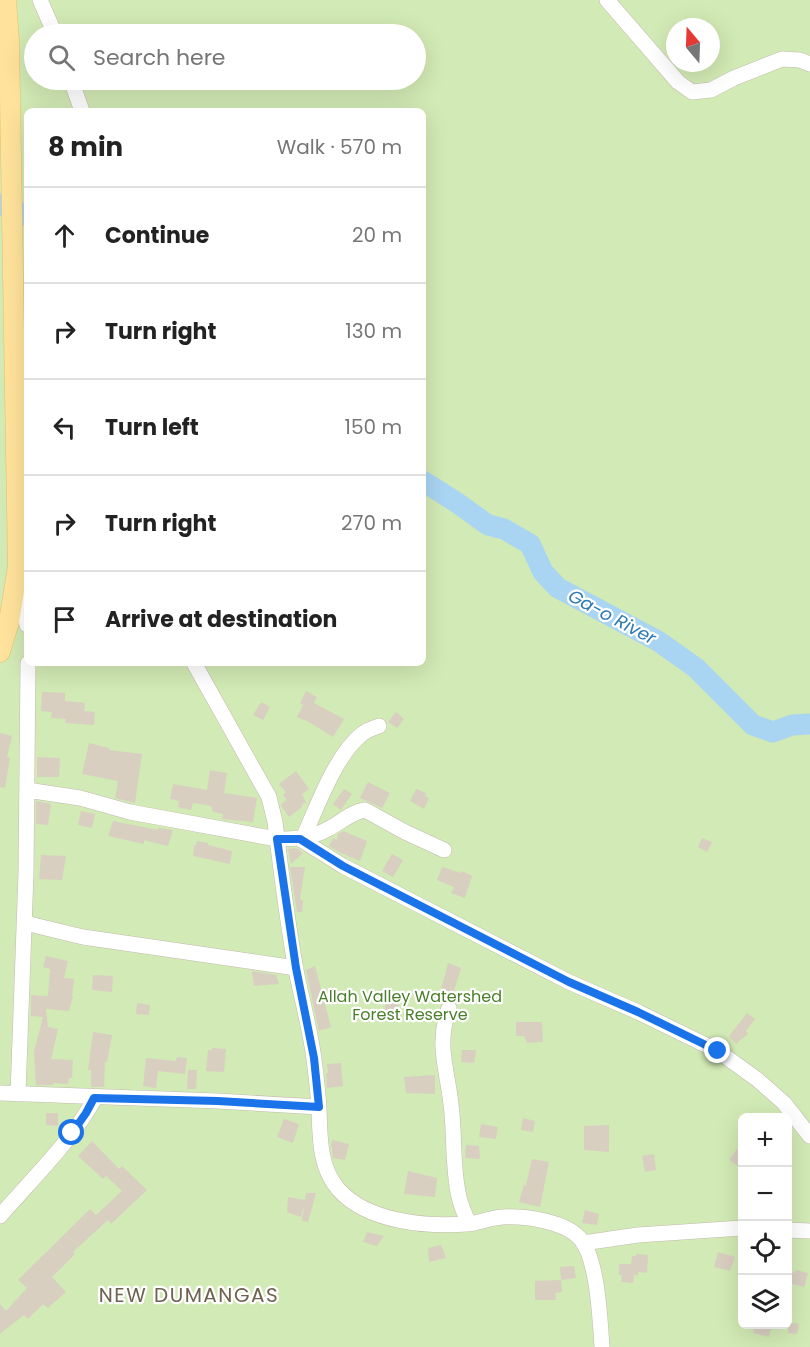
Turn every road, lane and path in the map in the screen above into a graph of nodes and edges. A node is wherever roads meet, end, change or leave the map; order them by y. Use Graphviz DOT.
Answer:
graph roads {
  1 [pos="6,0"];
  2 [pos="40,0"];
  3 [pos="607,0"];
  4 [pos="51,24"];
  5 [pos="810,64"];
  6 [pos="75,90"];
  7 [pos="81,108"];
  8 [pos="18,566"];
  9 [pos="24,605"];
  10 [pos="0,652"];
  11 [pos="28,666"];
  12 [pos="196,666"];
  13 [pos="379,726"];
  14 [pos="27,790"];
  15 [pos="302,838"];
  16 [pos="277,839"];
  17 [pos="444,850"];
  18 [pos="25,924"];
  19 [pos="296,968"];
  20 [pos="449,1008"];
  21 [pos="0,1093"];
  22 [pos="18,1094"];
  23 [pos="94,1098"];
  24 [pos="319,1107"];
  25 [pos="810,1136"];
  26 [pos="0,1216"];
  27 [pos="469,1224"];
  28 [pos="738,1228"];
  29 [pos="792,1230"];
  30 [pos="810,1231"];
  31 [pos="583,1243"];
  32 [pos="602,1347"];
  1 -- 8 [label="main road"];
  2 -- 4 [label="street"];
  3 -- 5 [label="street"];
  6 -- 7 [label="street"];
  8 -- 9 [label="street"];
  8 -- 10 [label="main road"];
  11 -- 14 [label="street"];
  12 -- 16 [label="street"];
  13 -- 15 [label="street"];
  14 -- 16 [label="street"];
  14 -- 18 [label="street"];
  15 -- 16 [label="street"];
  15 -- 17 [label="street"];
  15 -- 25 [label="street"];
  16 -- 19 [label="street"];
  18 -- 19 [label="street"];
  18 -- 22 [label="street"];
  19 -- 24 [label="street"];
  20 -- 27 [label="street"];
  21 -- 22 [label="street"];
  22 -- 23 [label="street"];
  23 -- 24 [label="street"];
  23 -- 26 [label="street"];
  24 -- 27 [label="street"];
  27 -- 31 [label="street"];
  28 -- 31 [label="street"];
  29 -- 30 [label="street"];
  31 -- 32 [label="street"];
}
